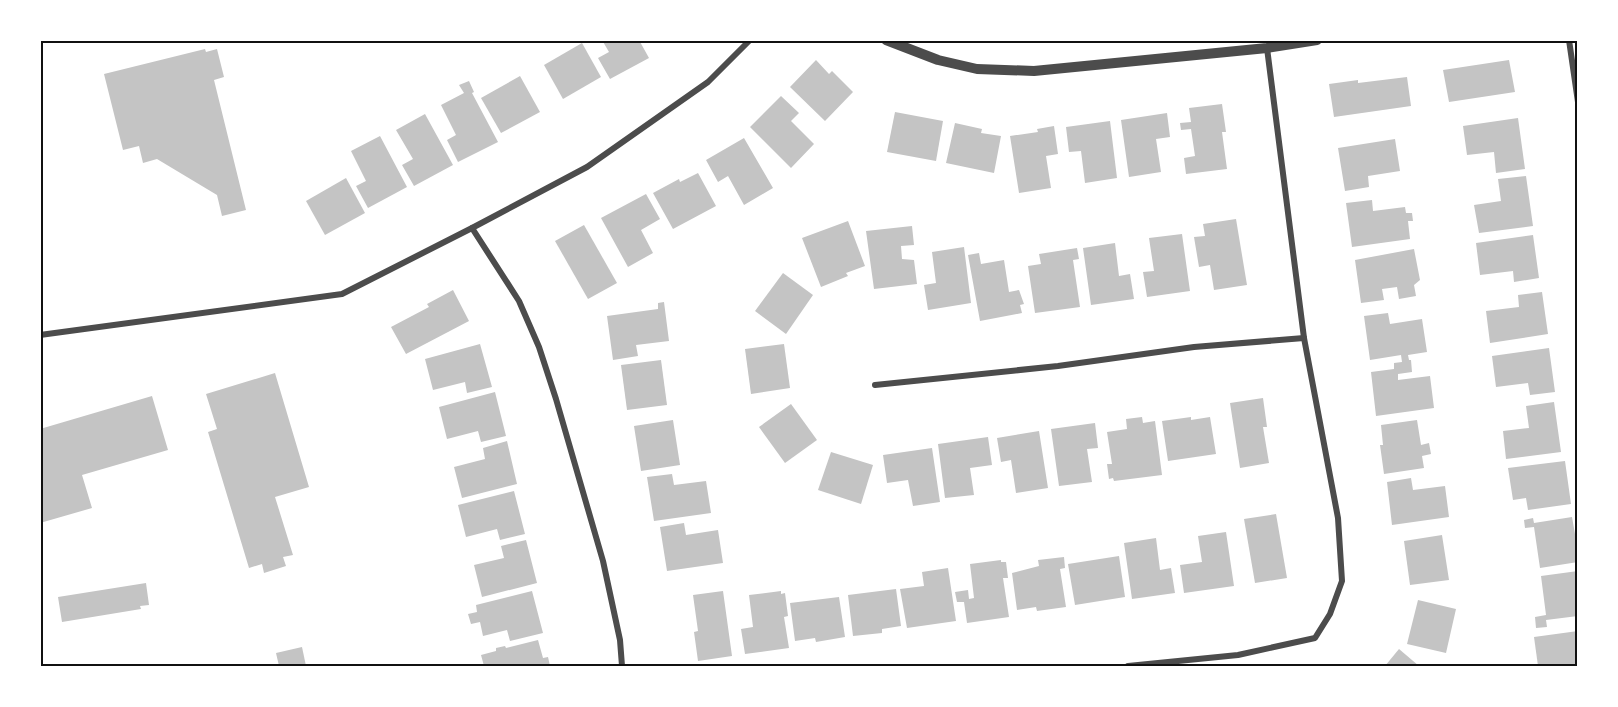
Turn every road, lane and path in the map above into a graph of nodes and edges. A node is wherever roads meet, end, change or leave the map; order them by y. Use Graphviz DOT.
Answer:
graph roads {
  1 [pos="750,40"];
  2 [pos="886,40"];
  3 [pos="1317,40"];
  4 [pos="1569,40"];
  5 [pos="1267,48"];
  6 [pos="1578,102"];
  7 [pos="472,228"];
  8 [pos="40,335"];
  9 [pos="1304,338"];
  10 [pos="876,385"];
  11 [pos="622,666"];
  12 [pos="1128,666"];
  1 -- 7 [label="street"];
  2 -- 5 [label="street"];
  3 -- 5 [label="street"];
  4 -- 6 [label="street"];
  5 -- 9 [label="street"];
  7 -- 8 [label="street"];
  7 -- 11 [label="street"];
  9 -- 10 [label="street"];
  9 -- 12 [label="street"];
}
